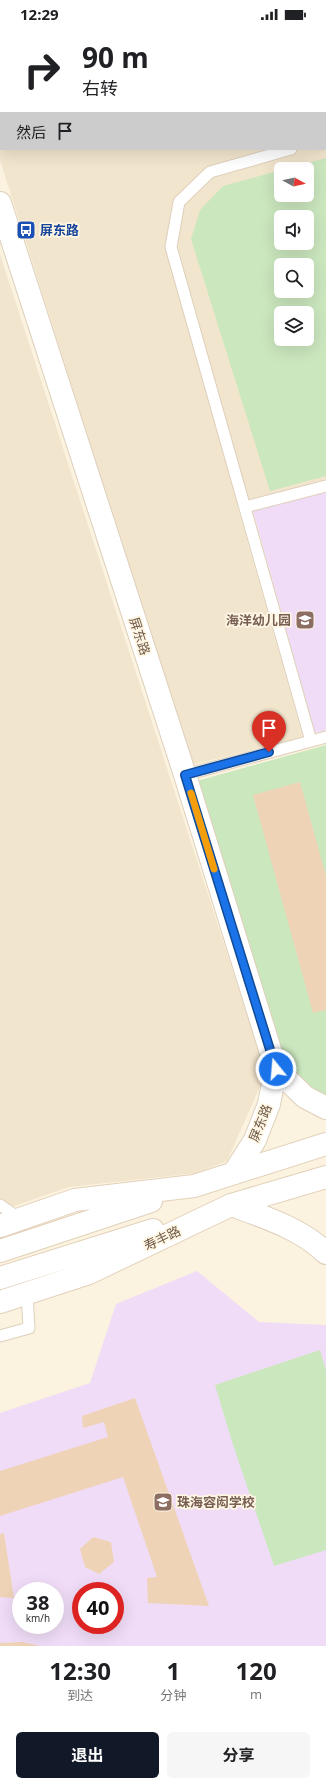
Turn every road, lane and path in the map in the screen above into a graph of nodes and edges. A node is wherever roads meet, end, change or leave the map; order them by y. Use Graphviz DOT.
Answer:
graph roads {
  1 [pos="287,150"];
  2 [pos="0,203"];
  3 [pos="326,486"];
  4 [pos="245,507"];
  5 [pos="326,737"];
  6 [pos="312,741"];
  7 [pos="185,775"];
  8 [pos="276,1069"];
  9 [pos="326,1108"];
  10 [pos="326,1144"];
  11 [pos="234,1173"];
  12 [pos="326,1178"];
  13 [pos="194,1186"];
  14 [pos="0,1205"];
  15 [pos="231,1205"];
  16 [pos="10,1222"];
  17 [pos="0,1251"];
  18 [pos="326,1253"];
  19 [pos="0,1278"];
  20 [pos="27,1293"];
  21 [pos="0,1302"];
  22 [pos="0,1336"];
  1 -- 4 [label="lane"];
  2 -- 7 [label="street, 屏东路"];
  3 -- 4 [label="lane"];
  4 -- 6 [label="lane"];
  5 -- 6 [label="lane"];
  6 -- 7 [label="lane"];
  7 -- 8 [label="street, 屏东路"];
  8 -- 9 [label="street, 屏东路"];
  8 -- 11 [label="street, 屏东路"];
  10 -- 11 [label="street"];
  11 -- 13 [label="street"];
  12 -- 15 [label="street, 寿丰路"];
  13 -- 16 [label="street"];
  13 -- 17 [label="street"];
  14 -- 16 [label="lane"];
  15 -- 18 [label="street"];
  15 -- 19 [label="street"];
  15 -- 20 [label="street, 寿丰路"];
  20 -- 21 [label="street, 寿丰路"];
  20 -- 22 [label="lane"];
}
